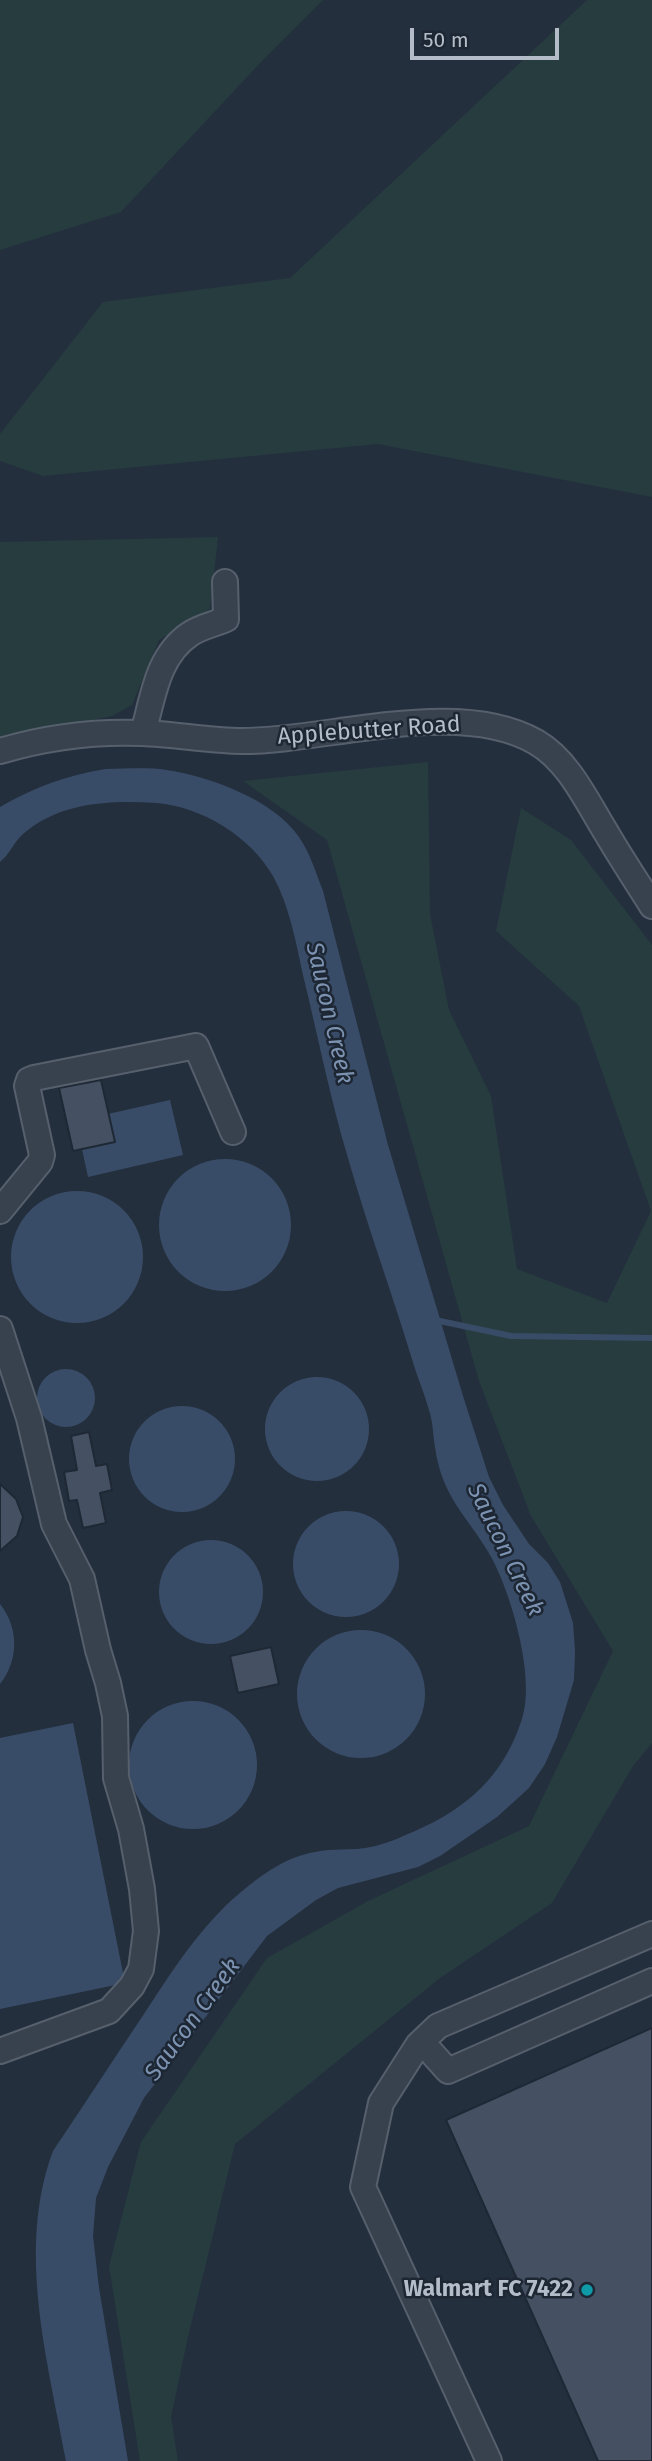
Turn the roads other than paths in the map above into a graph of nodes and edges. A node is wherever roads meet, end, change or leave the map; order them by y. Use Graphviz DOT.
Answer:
graph roads {
  1 [pos="225,582"];
  2 [pos="143,733"];
  3 [pos="0,751"];
  4 [pos="652,905"];
  5 [pos="233,1132"];
  6 [pos="0,1211"];
  7 [pos="0,1329"];
  8 [pos="652,1934"];
  9 [pos="652,1981"];
  10 [pos="422,2042"];
  11 [pos="0,2051"];
  12 [pos="489,2461"];
  1 -- 2 [label="street"];
  2 -- 3 [label="street, Applebutter Road"];
  2 -- 4 [label="street, Applebutter Road"];
  5 -- 6 [label="street"];
  7 -- 11 [label="street"];
  8 -- 10 [label="street"];
  9 -- 10 [label="street"];
  10 -- 12 [label="street"];
}
